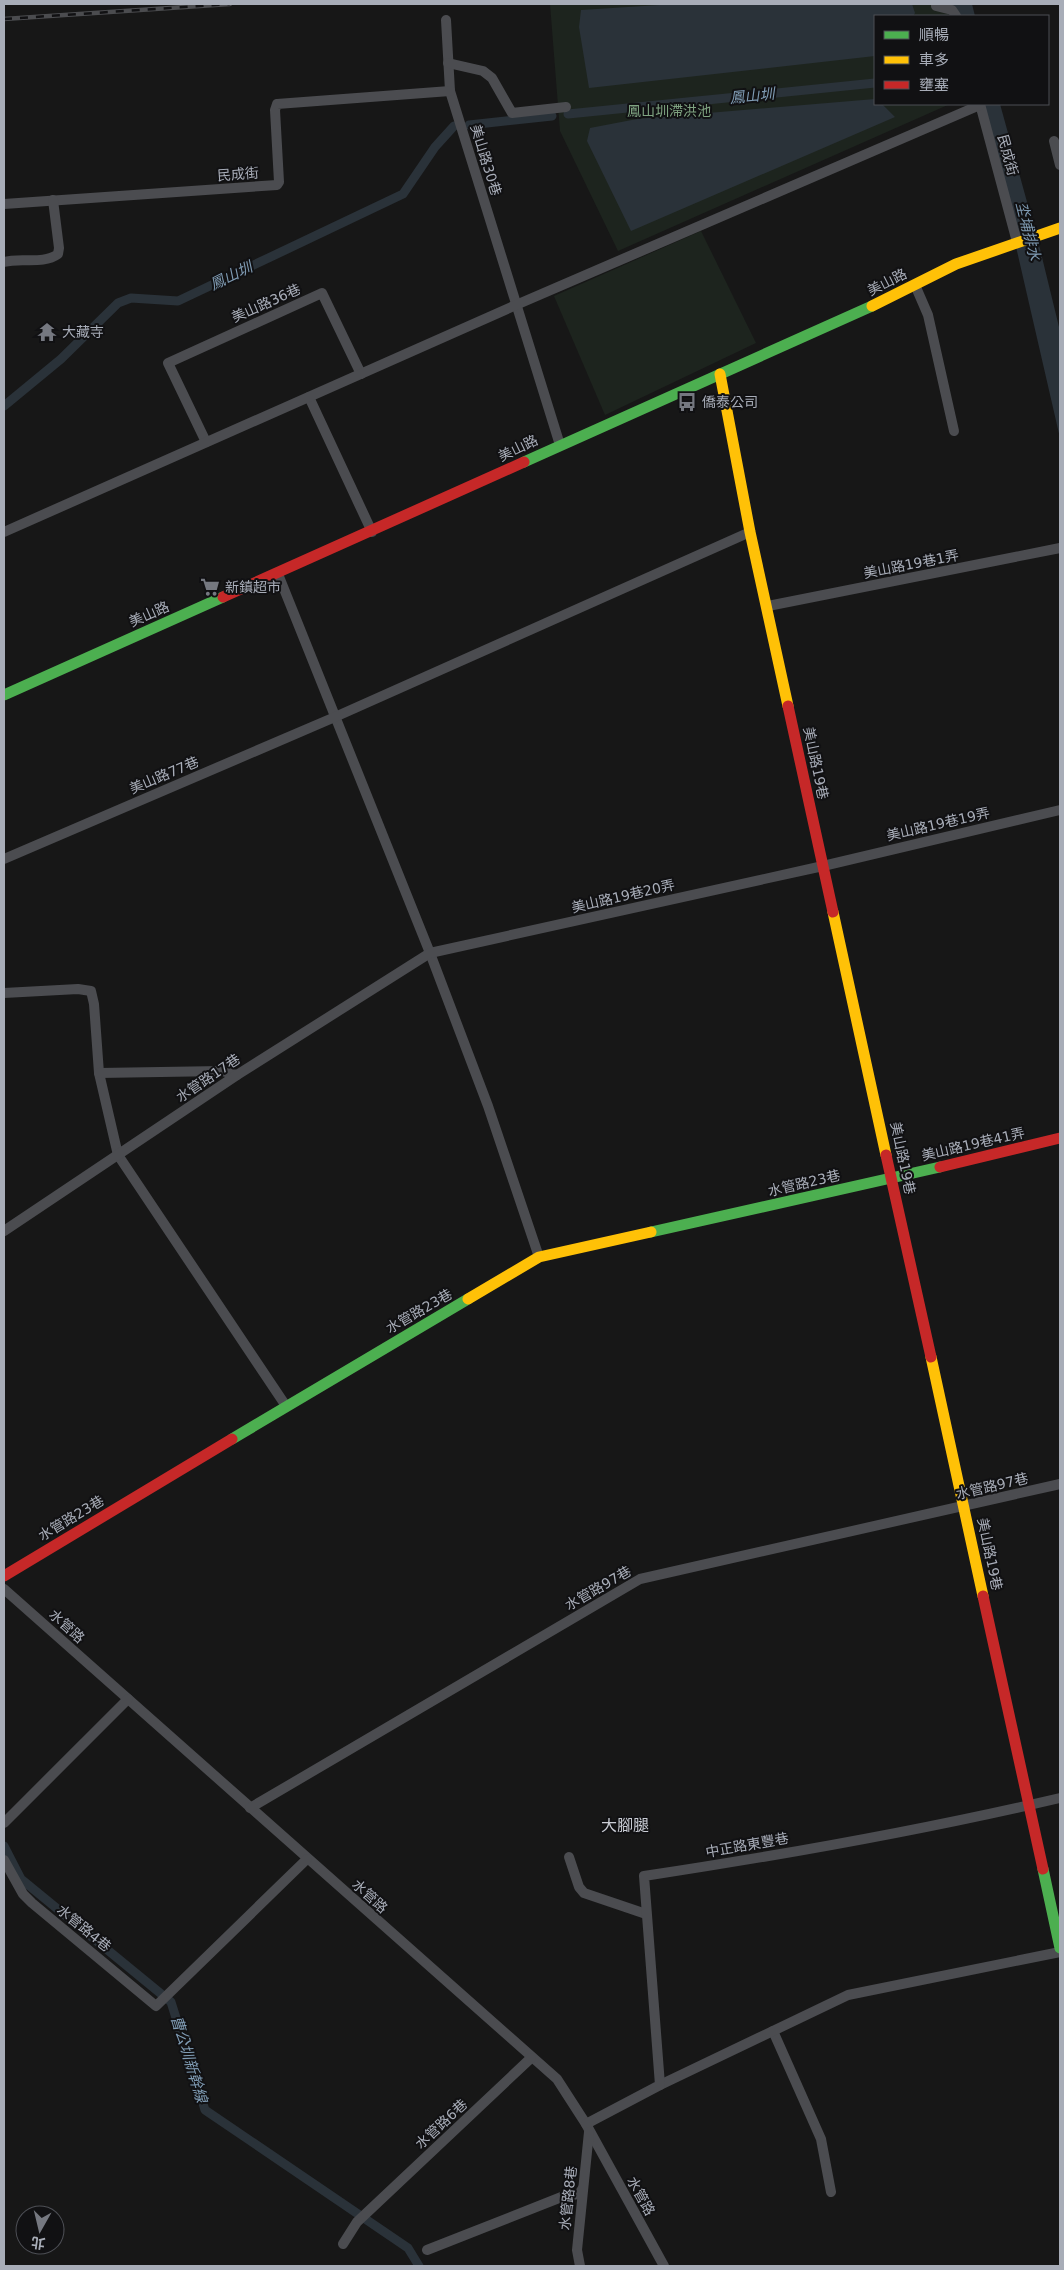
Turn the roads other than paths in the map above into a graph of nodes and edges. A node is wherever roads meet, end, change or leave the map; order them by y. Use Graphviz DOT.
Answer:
graph roads {
  1 [pos="446,20"];
  2 [pos="448,63"];
  3 [pos="450,92"];
  4 [pos="978,105"];
  5 [pos="980,105"];
  6 [pos="566,107"];
  7 [pos="1054,141"];
  8 [pos="1060,165"];
  9 [pos="53,200"];
  10 [pos="4,204"];
  11 [pos="1060,228"];
  12 [pos="1019,242"];
  13 [pos="4,262"];
  14 [pos="915,285"];
  15 [pos="516,305"];
  16 [pos="361,374"];
  17 [pos="720,374"];
  18 [pos="309,397"];
  19 [pos="954,431"];
  20 [pos="206,442"];
  21 [pos="560,445"];
  22 [pos="4,532"];
  23 [pos="372,532"];
  24 [pos="750,532"];
  25 [pos="1060,548"];
  26 [pos="278,574"];
  27 [pos="768,606"];
  28 [pos="4,695"];
  29 [pos="335,718"];
  30 [pos="1060,810"];
  31 [pos="4,859"];
  32 [pos="823,866"];
  33 [pos="430,953"];
  34 [pos="4,993"];
  35 [pos="99,1073"];
  36 [pos="237,1075"];
  37 [pos="1060,1138"];
  38 [pos="118,1155"];
  39 [pos="892,1178"];
  40 [pos="4,1231"];
  41 [pos="540,1257"];
  42 [pos="286,1406"];
  43 [pos="1060,1484"];
  44 [pos="964,1506"];
  45 [pos="4,1576"];
  46 [pos="4,1588"];
  47 [pos="128,1699"];
  48 [pos="1060,1798"];
  49 [pos="1029,1806"];
  50 [pos="250,1808"];
  51 [pos="4,1823"];
  52 [pos="569,1857"];
  53 [pos="307,1858"];
  54 [pos="4,1860"];
  55 [pos="646,1914"];
  56 [pos="1060,1948"];
  57 [pos="1060,1952"];
  58 [pos="773,2032"];
  59 [pos="531,2058"];
  60 [pos="660,2085"];
  61 [pos="587,2128"];
  62 [pos="583,2188"];
  63 [pos="831,2192"];
  64 [pos="343,2244"];
  65 [pos="428,2250"];
  66 [pos="580,2266"];
  67 [pos="664,2266"];
  1 -- 2 [label="street, 美山路30巷"];
  2 -- 3 [label="street, 美山路30巷"];
  2 -- 6 [label="street"];
  3 -- 9 [label="street, 民成街"];
  3 -- 15 [label="street, 美山路30巷"];
  4 -- 15 [label="street"];
  5 -- 12 [label="street, 民成街"];
  7 -- 8 [label="street"];
  9 -- 10 [label="street, 民成街"];
  9 -- 13 [label="street"];
  11 -- 12 [label="street, 美山路"];
  12 -- 14 [label="street, 美山路"];
  14 -- 17 [label="street, 美山路"];
  14 -- 19 [label="street"];
  15 -- 16 [label="street"];
  15 -- 21 [label="street, 美山路30巷"];
  16 -- 18 [label="street"];
  16 -- 20 [label="street, 美山路36巷"];
  17 -- 21 [label="street, 美山路"];
  17 -- 24 [label="street, 美山路19巷"];
  18 -- 20 [label="street"];
  18 -- 23 [label="street"];
  20 -- 22 [label="street"];
  21 -- 23 [label="street, 美山路"];
  23 -- 26 [label="street, 美山路"];
  24 -- 27 [label="street, 美山路19巷"];
  24 -- 29 [label="street, 美山路77巷"];
  25 -- 27 [label="street, 美山路19巷1弄"];
  26 -- 28 [label="street, 美山路"];
  26 -- 29 [label="street"];
  27 -- 32 [label="street, 美山路19巷"];
  29 -- 31 [label="street, 美山路77巷"];
  29 -- 33 [label="street"];
  30 -- 32 [label="street, 美山路19巷19弄"];
  32 -- 33 [label="street, 美山路19巷20弄"];
  32 -- 39 [label="street, 美山路19巷"];
  33 -- 36 [label="street, 水管路17巷"];
  33 -- 41 [label="street"];
  34 -- 35 [label="street"];
  35 -- 36 [label="street"];
  35 -- 38 [label="street"];
  36 -- 38 [label="street, 水管路17巷"];
  37 -- 39 [label="street, 美山路19巷41弄"];
  38 -- 40 [label="street, 水管路17巷"];
  38 -- 42 [label="street"];
  39 -- 41 [label="street, 水管路23巷"];
  39 -- 44 [label="street, 美山路19巷"];
  41 -- 42 [label="street, 水管路23巷"];
  42 -- 45 [label="street, 水管路23巷"];
  43 -- 44 [label="street, 水管路97巷"];
  44 -- 49 [label="street, 美山路19巷"];
  44 -- 50 [label="street, 水管路97巷"];
  46 -- 47 [label="street, 水管路"];
  47 -- 50 [label="street, 水管路"];
  47 -- 51 [label="street"];
  48 -- 49 [label="street, 中正路東豐巷"];
  49 -- 55 [label="street, 中正路東豐巷"];
  49 -- 56 [label="street, 美山路19巷"];
  50 -- 53 [label="street, 水管路"];
  52 -- 55 [label="street"];
  53 -- 54 [label="street, 水管路4巷"];
  53 -- 59 [label="street, 水管路"];
  55 -- 60 [label="street, 中正路東豐巷"];
  57 -- 58 [label="street"];
  58 -- 60 [label="street"];
  58 -- 63 [label="street"];
  59 -- 61 [label="street, 水管路"];
  59 -- 64 [label="street, 水管路6巷"];
  60 -- 61 [label="street"];
  61 -- 62 [label="street, 水管路8巷"];
  61 -- 67 [label="street, 水管路"];
  62 -- 65 [label="street"];
  62 -- 66 [label="street, 水管路8巷"];
}
